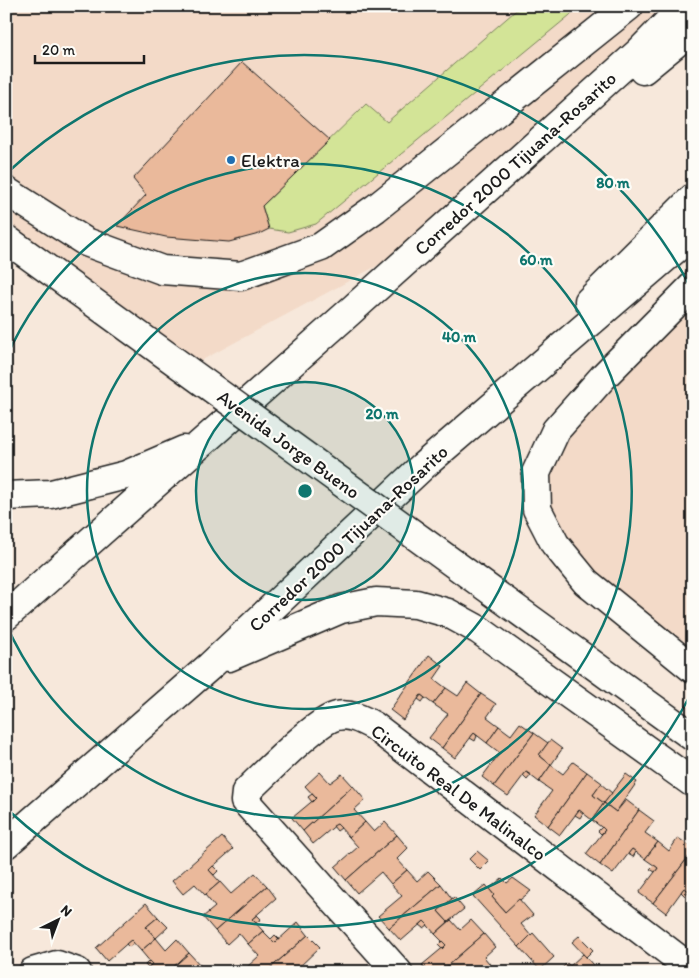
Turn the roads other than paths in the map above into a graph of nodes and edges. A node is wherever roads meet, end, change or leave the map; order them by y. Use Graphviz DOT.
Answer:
graph roads {
  1 [pos="629,6"];
  2 [pos="684,6"];
  3 [pos="693,29"];
  4 [pos="6,191"];
  5 [pos="693,198"];
  6 [pos="693,234"];
  7 [pos="6,239"];
  8 [pos="693,286"];
  9 [pos="345,316"];
  10 [pos="206,440"];
  11 [pos="423,466"];
  12 [pos="6,496"];
  13 [pos="6,616"];
  14 [pos="210,666"];
  15 [pos="693,670"];
  16 [pos="693,737"];
  17 [pos="693,783"];
  18 [pos="6,844"];
  19 [pos="693,970"];
  20 [pos="33,972"];
  21 [pos="77,972"];
  22 [pos="398,972"];
  1 -- 4 [label="main road"];
  2 -- 9 [label="main road, Corredor 2000 Tijuana-Rosarito"];
  3 -- 9 [label="main road"];
  5 -- 11 [label="main road"];
  6 -- 11 [label="main road, Corredor 2000 Tijuana-Rosarito"];
  7 -- 16 [label="main road, Avenida Jorge Bueno, bridge"];
  8 -- 15 [label="main road"];
  9 -- 10 [label="main road, Corredor 2000 Tijuana-Rosarito"];
  10 -- 12 [label="main road"];
  10 -- 13 [label="main road, Corredor 2000 Tijuana-Rosarito"];
  11 -- 14 [label="main road, Corredor 2000 Tijuana-Rosarito"];
  14 -- 17 [label="main road"];
  14 -- 18 [label="main road, Corredor 2000 Tijuana-Rosarito"];
  19 -- 22 [label="main road, Circuito Real De Malinalco"];
  20 -- 21 [label="main road"];
}
